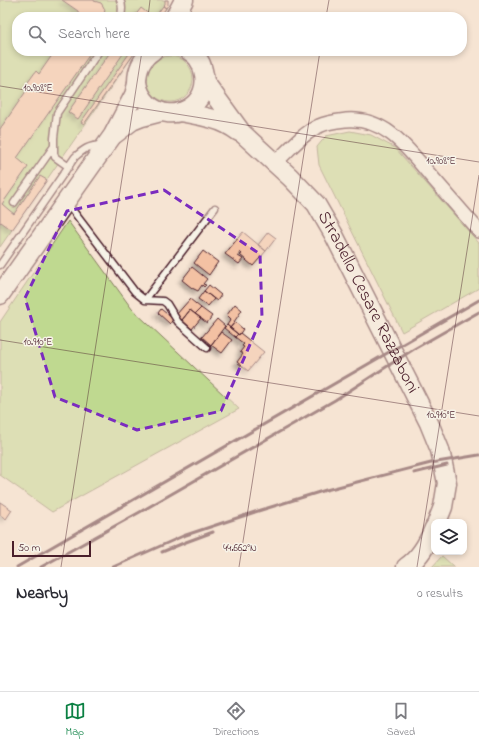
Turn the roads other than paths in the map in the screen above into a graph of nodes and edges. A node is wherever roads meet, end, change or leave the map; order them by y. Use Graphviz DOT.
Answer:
graph roads {
  1 [pos="120,0"];
  2 [pos="122,12"];
  3 [pos="96,56"];
  4 [pos="148,56"];
  5 [pos="195,56"];
  6 [pos="205,82"];
  7 [pos="137,84"];
  8 [pos="160,112"];
  9 [pos="180,112"];
  10 [pos="242,133"];
  11 [pos="110,140"];
  12 [pos="54,146"];
  13 [pos="275,163"];
  14 [pos="69,167"];
  15 [pos="66,202"];
  16 [pos="14,203"];
  17 [pos="215,208"];
  18 [pos="479,231"];
  19 [pos="0,265"];
  20 [pos="0,295"];
  21 [pos="145,300"];
  22 [pos="207,348"];
  23 [pos="437,519"];
  24 [pos="431,536"];
  25 [pos="406,567"];
  1 -- 2 [label="lane"];
  3 -- 12 [label="lane"];
  4 -- 7 [label="street"];
  5 -- 6 [label="street"];
  6 -- 9 [label="street"];
  6 -- 10 [label="street, Stradello Cesare Razzaboni"];
  7 -- 8 [label="street"];
  7 -- 11 [label="street"];
  8 -- 9 [label="street, Stradello Cesare Razzaboni"];
  8 -- 11 [label="street, Stradello Cesare Razzaboni"];
  9 -- 10 [label="street, Stradello Cesare Razzaboni"];
  10 -- 13 [label="street, Stradello Cesare Razzaboni"];
  11 -- 14 [label="lane"];
  11 -- 15 [label="street"];
  12 -- 14 [label="lane"];
  12 -- 16 [label="lane"];
  13 -- 18 [label="street"];
  13 -- 23 [label="street, Stradello Cesare Razzaboni"];
  14 -- 19 [label="lane"];
  15 -- 20 [label="street"];
  15 -- 21 [label="lane"];
  17 -- 21 [label="lane"];
  21 -- 22 [label="lane"];
  24 -- 25 [label="street"];
}
